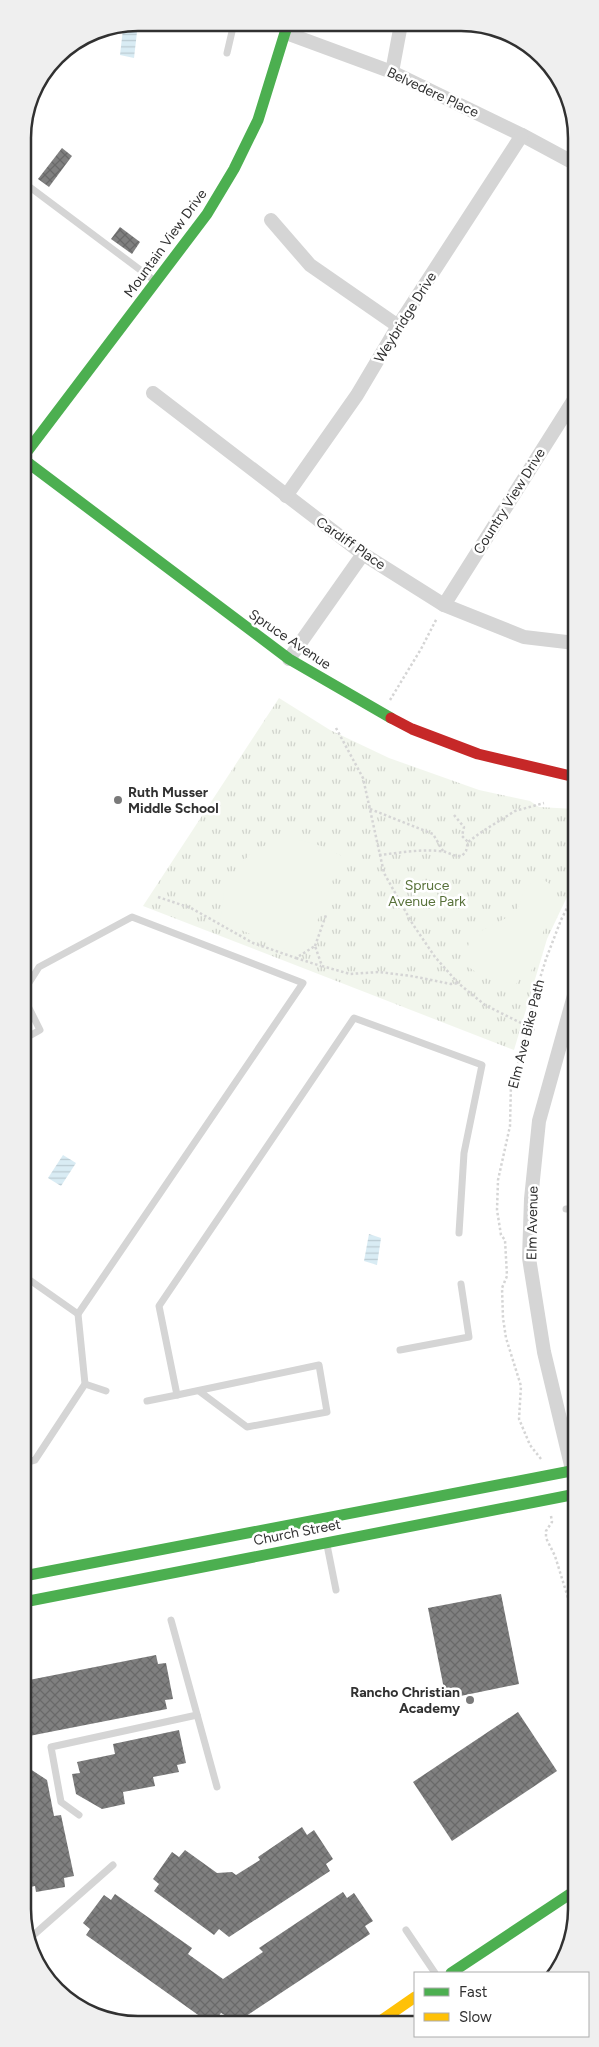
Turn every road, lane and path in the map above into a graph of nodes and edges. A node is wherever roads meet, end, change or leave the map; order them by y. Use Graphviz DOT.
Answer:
graph roads {
  1 [pos="232,31"];
  2 [pos="286,31"];
  3 [pos="294,31"];
  4 [pos="400,31"];
  5 [pos="227,53"];
  6 [pos="392,72"];
  7 [pos="522,135"];
  8 [pos="568,160"];
  9 [pos="31,188"];
  10 [pos="271,220"];
  11 [pos="157,282"];
  12 [pos="398,326"];
  13 [pos="154,393"];
  14 [pos="568,412"];
  15 [pos="31,447"];
  16 [pos="31,464"];
  17 [pos="286,496"];
  18 [pos="363,554"];
  19 [pos="441,610"];
  20 [pos="568,642"];
  21 [pos="289,659"];
  22 [pos="382,714"];
  23 [pos="336,728"];
  24 [pos="568,774"];
  25 [pos="544,803"];
  26 [pos="370,810"];
  27 [pos="454,815"];
  28 [pos="468,842"];
  29 [pos="443,851"];
  30 [pos="380,855"];
  31 [pos="158,897"];
  32 [pos="568,906"];
  33 [pos="326,916"];
  34 [pos="315,946"];
  35 [pos="296,958"];
  36 [pos="322,966"];
  37 [pos="31,980"];
  38 [pos="458,983"];
  39 [pos="31,1012"];
  40 [pos="568,1017"];
  41 [pos="527,1027"];
  42 [pos="535,1030"];
  43 [pos="31,1035"];
  44 [pos="459,1233"];
  45 [pos="31,1281"];
  46 [pos="461,1284"];
  47 [pos="78,1314"];
  48 [pos="400,1350"];
  49 [pos="85,1384"];
  50 [pos="106,1391"];
  51 [pos="199,1391"];
  52 [pos="177,1395"];
  53 [pos="146,1400"];
  54 [pos="568,1446"];
  55 [pos="541,1458"];
  56 [pos="31,1461"];
  57 [pos="568,1471"];
  58 [pos="568,1496"];
  59 [pos="552,1522"];
  60 [pos="326,1542"];
  61 [pos="31,1575"];
  62 [pos="336,1590"];
  63 [pos="568,1598"];
  64 [pos="31,1601"];
  65 [pos="171,1620"];
  66 [pos="197,1715"];
  67 [pos="217,1787"];
  68 [pos="80,1814"];
  69 [pos="113,1865"];
  70 [pos="568,1895"];
  71 [pos="406,1930"];
  72 [pos="34,1934"];
  73 [pos="434,1972"];
  74 [pos="453,1972"];
  75 [pos="414,1998"];
  76 [pos="388,2016"];
  1 -- 5 [label="lane"];
  2 -- 11 [label="street, Mountain View Drive"];
  3 -- 6 [label="street, Belvedere Place"];
  4 -- 6 [label="street"];
  6 -- 7 [label="street, Belvedere Place"];
  7 -- 8 [label="street, Belvedere Place"];
  7 -- 12 [label="street, Weybridge Drive"];
  9 -- 11 [label="lane"];
  10 -- 12 [label="street"];
  11 -- 15 [label="street, Mountain View Drive"];
  12 -- 17 [label="street, Weybridge Drive"];
  13 -- 17 [label="street, Cardiff Place"];
  14 -- 19 [label="street, Country View Drive"];
  16 -- 21 [label="street, Spruce Avenue"];
  17 -- 18 [label="street, Cardiff Place"];
  18 -- 19 [label="street, Cardiff Place"];
  18 -- 21 [label="street"];
  19 -- 20 [label="street, Cardiff Place"];
  19 -- 22 [label="path"];
  21 -- 22 [label="street, Spruce Avenue"];
  22 -- 24 [label="street, Spruce Avenue"];
  23 -- 26 [label="path"];
  25 -- 28 [label="path"];
  26 -- 29 [label="path"];
  26 -- 30 [label="path"];
  27 -- 28 [label="path"];
  28 -- 29 [label="path"];
  29 -- 30 [label="path"];
  30 -- 38 [label="path"];
  31 -- 35 [label="path"];
  32 -- 41 [label="path, Elm Ave Bike Path"];
  33 -- 34 [label="path"];
  34 -- 35 [label="path"];
  34 -- 36 [label="path"];
  35 -- 36 [label="path"];
  36 -- 38 [label="path"];
  37 -- 47 [label="lane"];
  38 -- 41 [label="path"];
  39 -- 43 [label="lane"];
  40 -- 54 [label="street, Elm Avenue"];
  41 -- 42 [label="path"];
  41 -- 55 [label="path, Elm Ave Bike Path"];
  44 -- 52 [label="lane"];
  45 -- 47 [label="lane"];
  46 -- 48 [label="lane"];
  47 -- 49 [label="lane"];
  49 -- 50 [label="lane"];
  49 -- 56 [label="lane"];
  51 -- 51 [label="lane"];
  51 -- 52 [label="lane"];
  52 -- 53 [label="lane"];
  57 -- 61 [label="street, Church Street"];
  58 -- 60 [label="street, Church Street"];
  59 -- 63 [label="path"];
  60 -- 62 [label="lane"];
  60 -- 64 [label="street, Church Street"];
  65 -- 66 [label="lane"];
  66 -- 67 [label="lane"];
  66 -- 68 [label="lane"];
  69 -- 72 [label="lane"];
  70 -- 74 [label="street"];
  71 -- 73 [label="lane"];
  75 -- 76 [label="street"];
}
